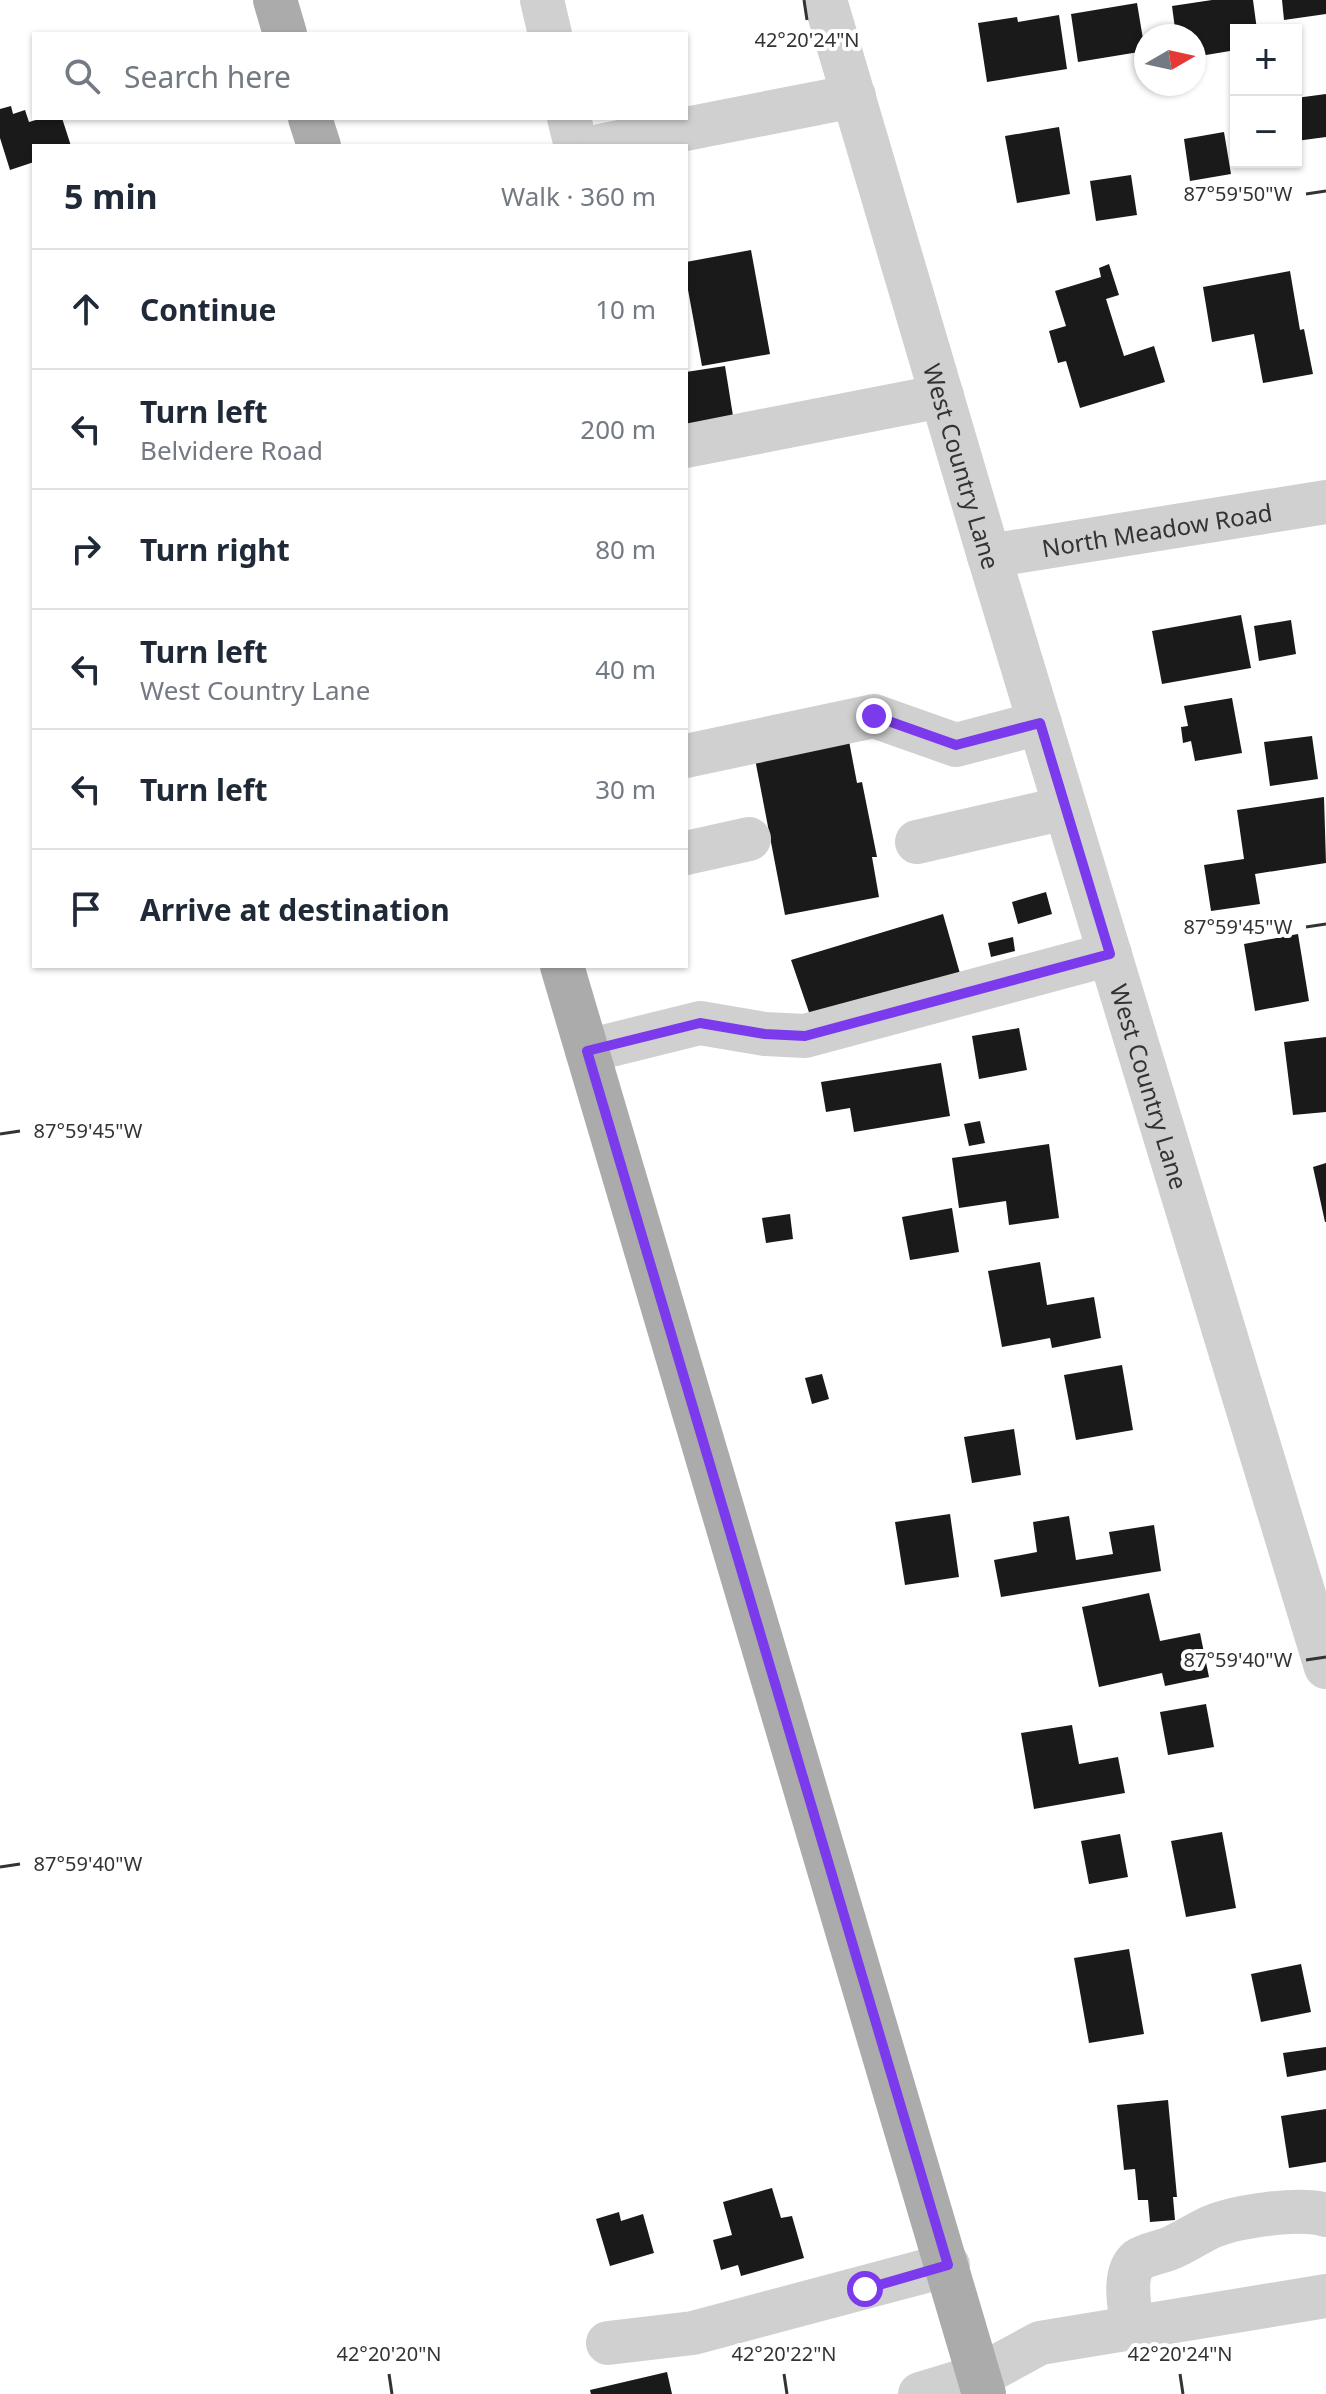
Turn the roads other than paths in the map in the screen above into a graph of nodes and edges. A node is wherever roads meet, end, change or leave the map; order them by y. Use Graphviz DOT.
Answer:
graph roads {
  1 [pos="275,0"];
  2 [pos="542,0"];
  3 [pos="825,0"];
  4 [pos="284,32"];
  5 [pos="550,32"];
  6 [pos="854,96"];
  7 [pos="311,120"];
  8 [pos="570,120"];
  9 [pos="318,144"];
  10 [pos="576,144"];
  11 [pos="609,144"];
  12 [pos="942,396"];
  13 [pos="688,446"];
  14 [pos="1326,502"];
  15 [pos="989,556"];
  16 [pos="1040,723"];
  17 [pos="688,756"];
  18 [pos="1065,808"];
  19 [pos="749,839"];
  20 [pos="917,842"];
  21 [pos="688,853"];
  22 [pos="1110,954"];
  23 [pos="563,968"];
  24 [pos="587,1051"];
  25 [pos="1326,1667"];
  26 [pos="1326,2215"];
  27 [pos="948,2265"];
  28 [pos="1326,2296"];
  29 [pos="1132,2326"];
  30 [pos="608,2343"];
  31 [pos="981,2385"];
  32 [pos="920,2394"];
  1 -- 4 [label="main road"];
  2 -- 5 [label="street"];
  3 -- 6 [label="street, West Country Lane"];
  6 -- 11 [label="street"];
  6 -- 12 [label="street, West Country Lane"];
  7 -- 9 [label="main road"];
  8 -- 10 [label="street"];
  12 -- 13 [label="street"];
  12 -- 15 [label="street, West Country Lane"];
  14 -- 15 [label="street, North Meadow Road"];
  15 -- 16 [label="street, West Country Lane"];
  16 -- 17 [label="street"];
  16 -- 18 [label="street, West Country Lane"];
  18 -- 20 [label="street"];
  18 -- 22 [label="street, West Country Lane"];
  19 -- 21 [label="street"];
  22 -- 24 [label="street"];
  22 -- 25 [label="street, West Country Lane"];
  23 -- 24 [label="main road"];
  24 -- 27 [label="main road"];
  26 -- 29 [label="street"];
  27 -- 30 [label="street"];
  27 -- 31 [label="main road"];
  28 -- 29 [label="street"];
  29 -- 31 [label="street"];
  31 -- 32 [label="street"];
}
